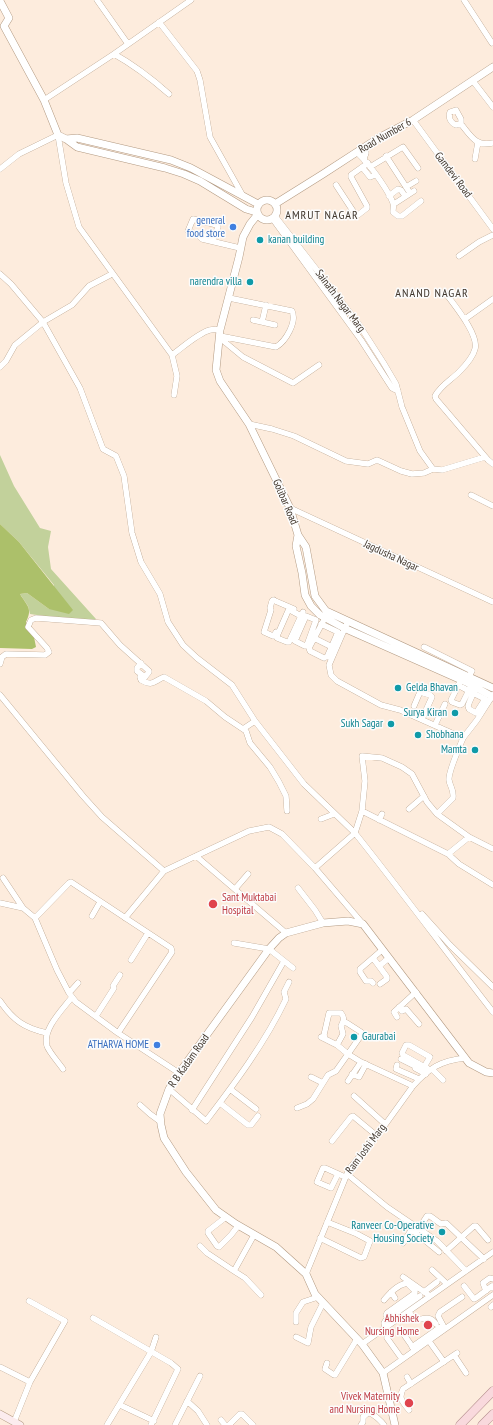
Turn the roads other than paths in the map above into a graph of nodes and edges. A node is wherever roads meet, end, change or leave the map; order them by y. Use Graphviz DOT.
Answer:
graph roads {
  1 [pos="97,0"];
  2 [pos="191,0"];
  3 [pos="464,0"];
  4 [pos="0,1"];
  5 [pos="159,22"];
  6 [pos="2,28"];
  7 [pos="492,43"];
  8 [pos="128,44"];
  9 [pos="114,54"];
  10 [pos="493,67"];
  11 [pos="473,81"];
  12 [pos="169,94"];
  13 [pos="44,100"];
  14 [pos="493,107"];
  15 [pos="412,120"];
  16 [pos="461,124"];
  17 [pos="58,135"];
  18 [pos="66,139"];
  19 [pos="478,142"];
  20 [pos="100,143"];
  21 [pos="493,143"];
  22 [pos="360,150"];
  23 [pos="97,152"];
  24 [pos="134,152"];
  25 [pos="386,156"];
  26 [pos="475,159"];
  27 [pos="131,160"];
  28 [pos="366,164"];
  29 [pos="188,167"];
  30 [pos="418,168"];
  31 [pos="0,169"];
  32 [pos="184,174"];
  33 [pos="416,181"];
  34 [pos="336,185"];
  35 [pos="230,189"];
  36 [pos="409,192"];
  37 [pos="226,196"];
  38 [pos="243,196"];
  39 [pos="389,196"];
  40 [pos="421,201"];
  41 [pos="275,204"];
  42 [pos="394,204"];
  43 [pos="257,210"];
  44 [pos="274,217"];
  45 [pos="493,229"];
  46 [pos="200,235"];
  47 [pos="493,235"];
  48 [pos="240,248"];
  49 [pos="459,256"];
  50 [pos="0,274"];
  51 [pos="112,274"];
  52 [pos="447,295"];
  53 [pos="229,298"];
  54 [pos="493,299"];
  55 [pos="266,305"];
  56 [pos="465,319"];
  57 [pos="253,320"];
  58 [pos="42,322"];
  59 [pos="262,322"];
  60 [pos="275,325"];
  61 [pos="220,335"];
  62 [pos="367,337"];
  63 [pos="361,340"];
  64 [pos="172,355"];
  65 [pos="319,365"];
  66 [pos="0,367"];
  67 [pos="398,391"];
  68 [pos="174,396"];
  69 [pos="249,424"];
  70 [pos="485,457"];
  71 [pos="493,464"];
  72 [pos="434,469"];
  73 [pos="471,495"];
  74 [pos="493,506"];
  75 [pos="290,508"];
  76 [pos="298,536"];
  77 [pos="302,573"];
  78 [pos="312,574"];
  79 [pos="493,602"];
  80 [pos="286,607"];
  81 [pos="302,614"];
  82 [pos="322,616"];
  83 [pos="346,625"];
  84 [pos="314,638"];
  85 [pos="424,647"];
  86 [pos="334,648"];
  87 [pos="0,664"];
  88 [pos="468,685"];
  89 [pos="492,692"];
  90 [pos="0,695"];
  91 [pos="445,704"];
  92 [pos="414,706"];
  93 [pos="422,719"];
  94 [pos="255,721"];
  95 [pos="435,725"];
  96 [pos="242,729"];
  97 [pos="463,738"];
  98 [pos="424,796"];
  99 [pos="409,809"];
  100 [pos="287,811"];
  101 [pos="362,811"];
  102 [pos="334,814"];
  103 [pos="437,814"];
  104 [pos="321,819"];
  105 [pos="355,833"];
  106 [pos="469,837"];
  107 [pos="493,849"];
  108 [pos="448,854"];
  109 [pos="196,856"];
  110 [pos="315,868"];
  111 [pos="164,871"];
  112 [pos="248,874"];
  113 [pos="4,878"];
  114 [pos="493,885"];
  115 [pos="298,888"];
  116 [pos="235,889"];
  117 [pos="100,902"];
  118 [pos="410,902"];
  119 [pos="0,903"];
  120 [pos="23,908"];
  121 [pos="92,916"];
  122 [pos="34,918"];
  123 [pos="125,918"];
  124 [pos="322,923"];
  125 [pos="363,924"];
  126 [pos="148,933"];
  127 [pos="286,933"];
  128 [pos="234,943"];
  129 [pos="269,949"];
  130 [pos="382,950"];
  131 [pos="373,958"];
  132 [pos="389,958"];
  133 [pos="131,960"];
  134 [pos="284,961"];
  135 [pos="379,966"];
  136 [pos="293,968"];
  137 [pos="120,975"];
  138 [pos="289,982"];
  139 [pos="78,983"];
  140 [pos="373,983"];
  141 [pos="380,984"];
  142 [pos="493,987"];
  143 [pos="416,992"];
  144 [pos="71,995"];
  145 [pos="0,1001"];
  146 [pos="493,1012"];
  147 [pos="96,1016"];
  148 [pos="343,1022"];
  149 [pos="419,1024"];
  150 [pos="118,1032"];
  151 [pos="47,1033"];
  152 [pos="337,1045"];
  153 [pos="348,1054"];
  154 [pos="464,1058"];
  155 [pos="401,1059"];
  156 [pos="364,1063"];
  157 [pos="397,1065"];
  158 [pos="424,1067"];
  159 [pos="415,1068"];
  160 [pos="63,1069"];
  161 [pos="429,1071"];
  162 [pos="179,1073"];
  163 [pos="493,1073"];
  164 [pos="411,1075"];
  165 [pos="312,1077"];
  166 [pos="419,1079"];
  167 [pos="443,1080"];
  168 [pos="348,1082"];
  169 [pos="323,1084"];
  170 [pos="413,1086"];
  171 [pos="169,1088"];
  172 [pos="230,1089"];
  173 [pos="354,1096"];
  174 [pos="220,1103"];
  175 [pos="140,1105"];
  176 [pos="297,1108"];
  177 [pos="256,1109"];
  178 [pos="192,1110"];
  179 [pos="258,1116"];
  180 [pos="161,1122"];
  181 [pos="385,1124"];
  182 [pos="376,1136"];
  183 [pos="332,1141"];
  184 [pos="338,1174"];
  185 [pos="346,1176"];
  186 [pos="226,1217"];
  187 [pos="327,1222"];
  188 [pos="238,1226"];
  189 [pos="417,1230"];
  190 [pos="254,1235"];
  191 [pos="320,1238"];
  192 [pos="426,1238"];
  193 [pos="462,1238"];
  194 [pos="488,1240"];
  195 [pos="437,1241"];
  196 [pos="403,1243"];
  197 [pos="200,1246"];
  198 [pos="433,1247"];
  199 [pos="446,1251"];
  200 [pos="439,1252"];
  201 [pos="493,1252"];
  202 [pos="484,1259"];
  203 [pos="432,1270"];
  204 [pos="234,1271"];
  205 [pos="466,1271"];
  206 [pos="306,1274"];
  207 [pos="403,1277"];
  208 [pos="493,1280"];
  209 [pos="437,1282"];
  210 [pos="447,1284"];
  211 [pos="464,1286"];
  212 [pos="493,1287"];
  213 [pos="486,1291"];
  214 [pos="422,1294"];
  215 [pos="261,1295"];
  216 [pos="493,1295"];
  217 [pos="430,1296"];
  218 [pos="318,1297"];
  219 [pos="462,1297"];
  220 [pos="384,1300"];
  221 [pos="29,1301"];
  222 [pos="323,1303"];
  223 [pos="409,1312"];
  224 [pos="93,1318"];
  225 [pos="389,1318"];
  226 [pos="296,1322"];
  227 [pos="440,1327"];
  228 [pos="385,1328"];
  229 [pos="400,1329"];
  230 [pos="156,1337"];
  231 [pos="296,1337"];
  232 [pos="387,1338"];
  233 [pos="429,1341"];
  234 [pos="360,1342"];
  235 [pos="414,1349"];
  236 [pos="151,1352"];
  237 [pos="402,1360"];
  238 [pos="444,1362"];
  239 [pos="327,1363"];
  240 [pos="0,1367"];
  241 [pos="383,1373"];
  242 [pos="466,1373"];
  243 [pos="200,1376"];
  244 [pos="407,1377"];
  245 [pos="30,1382"];
  246 [pos="411,1384"];
  247 [pos="493,1391"];
  248 [pos="187,1401"];
  249 [pos="400,1401"];
  250 [pos="389,1403"];
  251 [pos="120,1405"];
  252 [pos="406,1409"];
  253 [pos="0,1414"];
  254 [pos="493,1414"];
  255 [pos="221,1420"];
  256 [pos="17,1423"];
  257 [pos="153,1423"];
  258 [pos="107,1425"];
  259 [pos="175,1425"];
  260 [pos="207,1425"];
  261 [pos="225,1425"];
  262 [pos="229,1425"];
  263 [pos="253,1425"];
  264 [pos="361,1425"];
  265 [pos="384,1425"];
  266 [pos="395,1425"];
  267 [pos="460,1425"];
  268 [pos="482,1425"];
  1 -- 8 [label="street"];
  2 -- 5 [label="street"];
  3 -- 7 [label="street"];
  4 -- 6 [label="street"];
  5 -- 8 [label="street"];
  5 -- 38 [label="street"];
  6 -- 13 [label="street"];
  8 -- 9 [label="street"];
  9 -- 12 [label="street"];
  9 -- 13 [label="street"];
  10 -- 11 [label="street, Road Number 6"];
  11 -- 14 [label="street"];
  11 -- 15 [label="street, Road Number 6"];
  13 -- 17 [label="street"];
  15 -- 22 [label="street, Road Number 6"];
  15 -- 45 [label="street, Gamdevi Road"];
  16 -- 19 [label="street"];
  17 -- 18 [label="street"];
  17 -- 31 [label="street"];
  17 -- 51 [label="street"];
  18 -- 20 [label="street"];
  18 -- 23 [label="street"];
  19 -- 21 [label="street"];
  19 -- 26 [label="street"];
  20 -- 23 [label="street"];
  20 -- 24 [label="street"];
  22 -- 28 [label="street"];
  22 -- 41 [label="street, Road Number 6"];
  23 -- 27 [label="street"];
  24 -- 27 [label="street"];
  24 -- 29 [label="street"];
  25 -- 28 [label="street"];
  25 -- 30 [label="street"];
  25 -- 36 [label="street"];
  27 -- 32 [label="street"];
  28 -- 34 [label="street"];
  28 -- 39 [label="street"];
  29 -- 32 [label="street"];
  29 -- 35 [label="street"];
  32 -- 37 [label="street"];
  33 -- 36 [label="street"];
  35 -- 37 [label="street"];
  35 -- 38 [label="street"];
  36 -- 39 [label="street"];
  36 -- 42 [label="street"];
  37 -- 43 [label="street"];
  38 -- 43 [label="street"];
  39 -- 42 [label="street"];
  40 -- 42 [label="street"];
  41 -- 43 [label="street"];
  41 -- 44 [label="street"];
  43 -- 44 [label="street"];
  43 -- 48 [label="street, Golibar Road"];
  44 -- 62 [label="street, Sainath Nagar Marg"];
  44 -- 63 [label="street"];
  46 -- 46 [label="street"];
  46 -- 48 [label="street"];
  47 -- 49 [label="street"];
  48 -- 53 [label="street, Golibar Road"];
  50 -- 58 [label="street"];
  51 -- 58 [label="street"];
  51 -- 64 [label="street"];
  52 -- 56 [label="street"];
  53 -- 55 [label="street"];
  53 -- 61 [label="street, Golibar Road"];
  54 -- 56 [label="street"];
  55 -- 59 [label="street"];
  55 -- 61 [label="street"];
  56 -- 70 [label="street"];
  57 -- 59 [label="street"];
  58 -- 66 [label="street"];
  58 -- 94 [label="street"];
  59 -- 60 [label="street"];
  61 -- 64 [label="street"];
  61 -- 65 [label="street"];
  61 -- 69 [label="street, Golibar Road"];
  62 -- 63 [label="street"];
  62 -- 67 [label="street, Sainath Nagar Marg"];
  63 -- 67 [label="street"];
  64 -- 68 [label="street"];
  67 -- 72 [label="street, Sainath Nagar Marg"];
  69 -- 72 [label="street"];
  69 -- 75 [label="street, Golibar Road"];
  70 -- 71 [label="street"];
  70 -- 72 [label="street"];
  73 -- 74 [label="street"];
  75 -- 76 [label="street, Golibar Road"];
  75 -- 79 [label="street, Jagdusha Nagar"];
  76 -- 77 [label="street, Golibar Road"];
  76 -- 78 [label="street"];
  77 -- 78 [label="street"];
  77 -- 82 [label="street, Golibar Road"];
  78 -- 82 [label="street"];
  80 -- 80 [label="street"];
  80 -- 81 [label="street"];
  81 -- 81 [label="street"];
  81 -- 82 [label="street"];
  82 -- 82 [label="street"];
  82 -- 83 [label="street, Golibar Road"];
  82 -- 84 [label="street"];
  82 -- 86 [label="street"];
  83 -- 86 [label="street"];
  83 -- 88 [label="street, Golibar Road"];
  84 -- 86 [label="street"];
  84 -- 86 [label="street"];
  85 -- 88 [label="street"];
  86 -- 93 [label="street"];
  87 -- 96 [label="street"];
  88 -- 89 [label="street, Golibar Road"];
  89 -- 97 [label="street"];
  90 -- 111 [label="street"];
  91 -- 95 [label="street"];
  92 -- 93 [label="street"];
  93 -- 95 [label="street"];
  94 -- 96 [label="street"];
  94 -- 102 [label="street"];
  95 -- 97 [label="street"];
  96 -- 100 [label="street"];
  97 -- 103 [label="street"];
  98 -- 99 [label="street"];
  98 -- 101 [label="street"];
  98 -- 103 [label="street"];
  101 -- 105 [label="street"];
  101 -- 108 [label="street"];
  102 -- 104 [label="street"];
  102 -- 105 [label="street"];
  103 -- 106 [label="street"];
  105 -- 110 [label="street"];
  105 -- 118 [label="street"];
  106 -- 107 [label="street"];
  106 -- 108 [label="street"];
  108 -- 114 [label="street"];
  109 -- 110 [label="street"];
  109 -- 111 [label="street"];
  109 -- 116 [label="street"];
  110 -- 125 [label="street"];
  111 -- 123 [label="street"];
  112 -- 116 [label="street"];
  113 -- 120 [label="street"];
  115 -- 124 [label="street"];
  116 -- 127 [label="street"];
  117 -- 121 [label="street"];
  117 -- 122 [label="street"];
  117 -- 123 [label="street"];
  118 -- 142 [label="street"];
  118 -- 146 [label="street"];
  119 -- 120 [label="street"];
  120 -- 122 [label="street"];
  122 -- 144 [label="street"];
  123 -- 126 [label="street"];
  124 -- 125 [label="street, R B Kadam Road"];
  124 -- 127 [label="street, R B Kadam Road"];
  125 -- 130 [label="street"];
  126 -- 133 [label="street"];
  126 -- 150 [label="street"];
  127 -- 129 [label="street, R B Kadam Road"];
  128 -- 129 [label="street"];
  129 -- 134 [label="street"];
  129 -- 162 [label="street, R B Kadam Road"];
  130 -- 131 [label="street"];
  130 -- 132 [label="street"];
  131 -- 135 [label="street"];
  131 -- 140 [label="street"];
  132 -- 135 [label="street"];
  132 -- 143 [label="street"];
  134 -- 136 [label="street"];
  134 -- 178 [label="street"];
  135 -- 141 [label="street"];
  137 -- 147 [label="street"];
  138 -- 172 [label="street"];
  139 -- 144 [label="street"];
  143 -- 149 [label="street"];
  143 -- 154 [label="street"];
  144 -- 147 [label="street"];
  144 -- 151 [label="street"];
  145 -- 151 [label="street"];
  147 -- 150 [label="street"];
  148 -- 152 [label="street"];
  148 -- 152 [label="street"];
  148 -- 153 [label="street"];
  150 -- 162 [label="street"];
  151 -- 160 [label="street"];
  152 -- 153 [label="street"];
  153 -- 156 [label="street"];
  153 -- 169 [label="street"];
  154 -- 161 [label="street, Ram Joshi Marg"];
  154 -- 163 [label="street"];
  155 -- 159 [label="street"];
  156 -- 168 [label="street"];
  156 -- 170 [label="street"];
  157 -- 164 [label="street"];
  158 -- 158 [label="street"];
  158 -- 161 [label="street"];
  159 -- 161 [label="street"];
  159 -- 164 [label="street"];
  161 -- 166 [label="street, Ram Joshi Marg"];
  161 -- 167 [label="street"];
  162 -- 171 [label="street, R B Kadam Road"];
  164 -- 166 [label="street"];
  165 -- 169 [label="street"];
  166 -- 170 [label="street, Ram Joshi Marg"];
  169 -- 176 [label="street"];
  170 -- 181 [label="street, Ram Joshi Marg"];
  171 -- 178 [label="street"];
  171 -- 180 [label="street, R B Kadam Road"];
  172 -- 174 [label="street"];
  172 -- 177 [label="street"];
  173 -- 181 [label="street"];
  174 -- 178 [label="street"];
  174 -- 179 [label="street"];
  175 -- 180 [label="street"];
  180 -- 186 [label="street, R B Kadam Road"];
  181 -- 182 [label="street, Ram Joshi Marg"];
  182 -- 183 [label="street"];
  182 -- 185 [label="street, Ram Joshi Marg"];
  184 -- 185 [label="street"];
  185 -- 187 [label="street, Ram Joshi Marg"];
  185 -- 189 [label="street"];
  186 -- 188 [label="street, R B Kadam Road"];
  186 -- 188 [label="street"];
  187 -- 191 [label="street, Ram Joshi Marg"];
  187 -- 191 [label="street"];
  188 -- 190 [label="street, R B Kadam Road"];
  189 -- 192 [label="street"];
  189 -- 193 [label="street"];
  189 -- 196 [label="street"];
  190 -- 204 [label="street"];
  190 -- 206 [label="street, R B Kadam Road"];
  191 -- 206 [label="street, Ram Joshi Marg"];
  192 -- 195 [label="street"];
  192 -- 198 [label="street"];
  193 -- 194 [label="street"];
  193 -- 199 [label="street"];
  193 -- 202 [label="street"];
  195 -- 198 [label="street"];
  195 -- 199 [label="street"];
  197 -- 204 [label="street"];
  198 -- 200 [label="street"];
  199 -- 205 [label="street"];
  201 -- 202 [label="street"];
  202 -- 205 [label="street"];
  203 -- 210 [label="street"];
  204 -- 215 [label="street"];
  205 -- 210 [label="street"];
  206 -- 218 [label="street, R B Kadam Road"];
  207 -- 214 [label="street"];
  208 -- 213 [label="street"];
  209 -- 214 [label="street"];
  210 -- 217 [label="street"];
  211 -- 213 [label="street"];
  212 -- 213 [label="street"];
  214 -- 217 [label="street"];
  214 -- 225 [label="street"];
  216 -- 227 [label="street"];
  217 -- 223 [label="street"];
  218 -- 222 [label="street, R B Kadam Road"];
  218 -- 226 [label="street"];
  219 -- 227 [label="street"];
  220 -- 225 [label="street"];
  221 -- 245 [label="street"];
  222 -- 231 [label="street"];
  222 -- 234 [label="street, R B Kadam Road"];
  223 -- 227 [label="street"];
  223 -- 228 [label="street"];
  224 -- 236 [label="street"];
  225 -- 228 [label="street"];
  227 -- 233 [label="street"];
  227 -- 235 [label="street"];
  228 -- 234 [label="street"];
  229 -- 235 [label="street"];
  230 -- 236 [label="street"];
  232 -- 237 [label="street"];
  233 -- 235 [label="street"];
  233 -- 238 [label="street"];
  234 -- 239 [label="street"];
  234 -- 241 [label="street, R B Kadam Road"];
  235 -- 237 [label="street"];
  236 -- 251 [label="street"];
  236 -- 257 [label="street"];
  237 -- 241 [label="street"];
  238 -- 242 [label="street"];
  238 -- 246 [label="street"];
  240 -- 245 [label="street"];
  241 -- 250 [label="street, R B Kadam Road"];
  243 -- 248 [label="street"];
  244 -- 246 [label="street"];
  245 -- 256 [label="street"];
  246 -- 249 [label="street"];
  247 -- 267 [label="main road"];
  248 -- 259 [label="street"];
  248 -- 260 [label="street"];
  249 -- 250 [label="street"];
  249 -- 252 [label="street"];
  250 -- 266 [label="street, R B Kadam Road"];
  251 -- 257 [label="street"];
  251 -- 258 [label="street"];
  253 -- 256 [label="main road"];
  254 -- 268 [label="main road"];
  255 -- 261 [label="street"];
  262 -- 263 [label="street"];
  264 -- 265 [label="street"];
}
